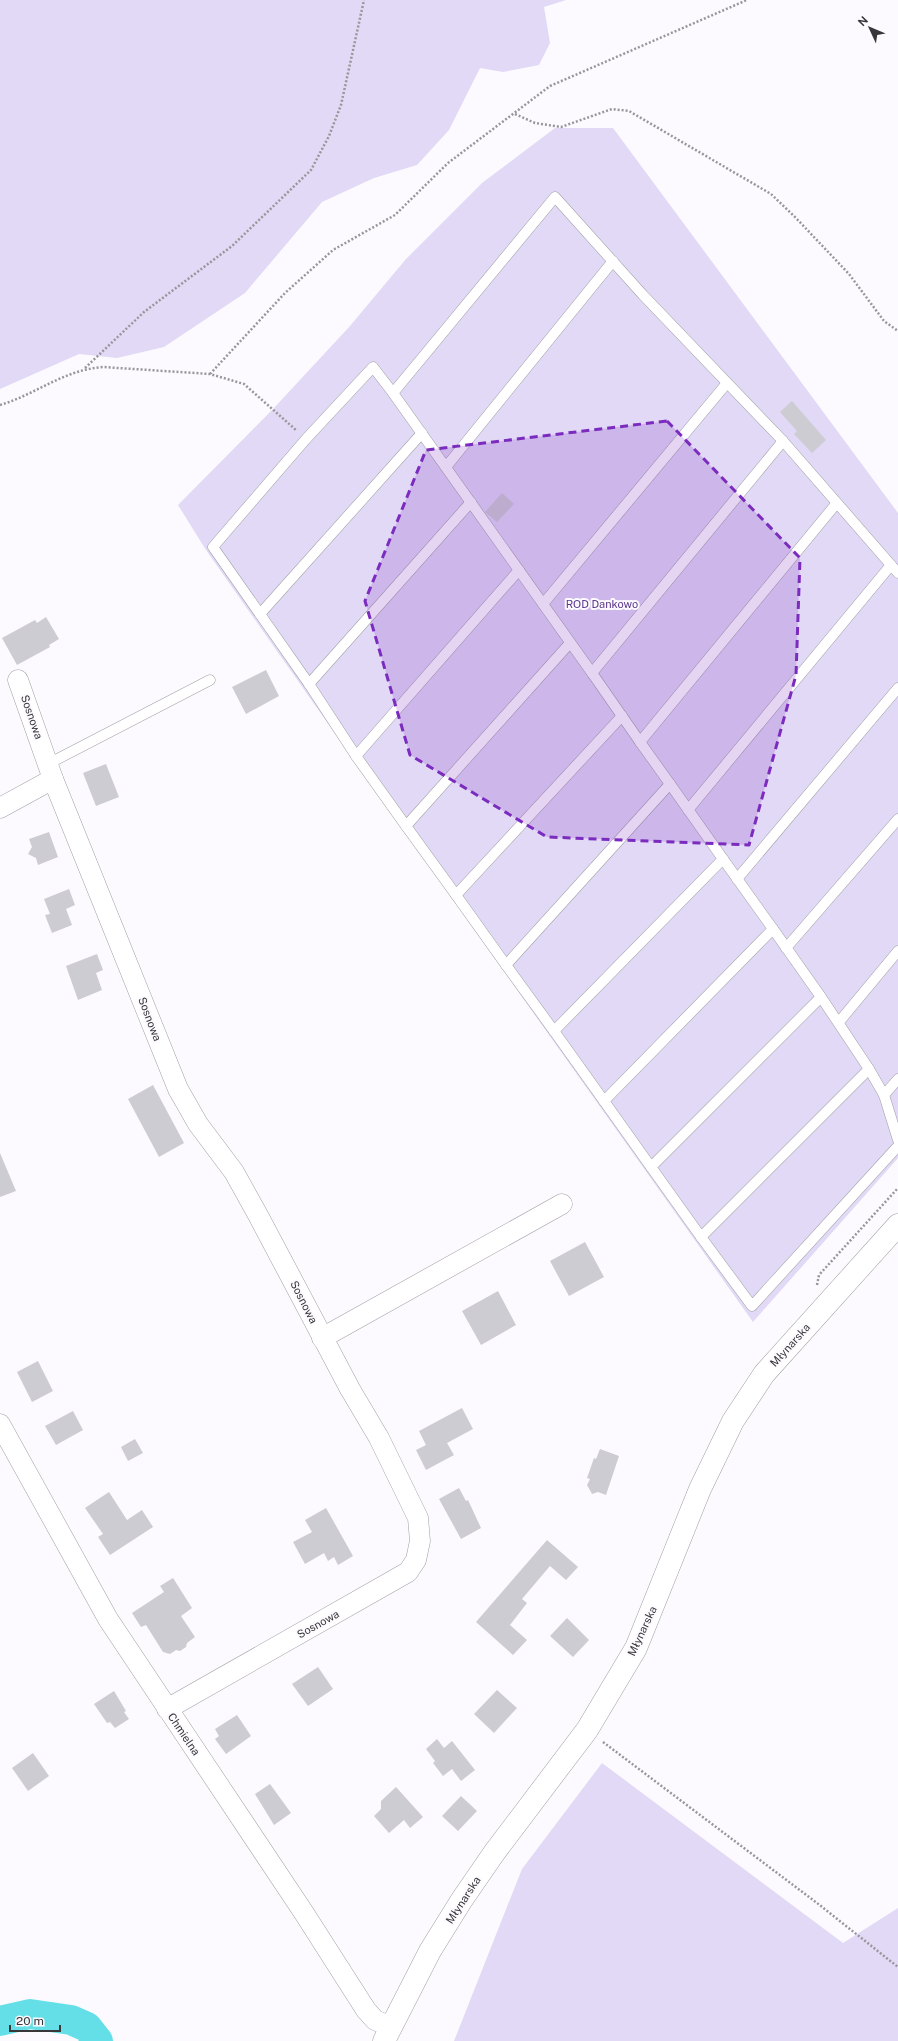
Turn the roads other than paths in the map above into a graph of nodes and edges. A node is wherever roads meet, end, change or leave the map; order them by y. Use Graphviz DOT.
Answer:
graph roads {
  1 [pos="613,261"];
  2 [pos="727,383"];
  3 [pos="394,393"];
  4 [pos="422,433"];
  5 [pos="783,441"];
  6 [pos="446,467"];
  7 [pos="471,502"];
  8 [pos="836,504"];
  9 [pos="894,569"];
  10 [pos="519,570"];
  11 [pos="543,604"];
  12 [pos="260,614"];
  13 [pos="570,643"];
  14 [pos="592,673"];
  15 [pos="18,680"];
  16 [pos="210,680"];
  17 [pos="309,684"];
  18 [pos="898,688"];
  19 [pos="622,716"];
  20 [pos="640,742"];
  21 [pos="356,756"];
  22 [pos="51,771"];
  23 [pos="670,784"];
  24 [pos="0,808"];
  25 [pos="688,810"];
  26 [pos="898,819"];
  27 [pos="406,826"];
  28 [pos="723,859"];
  29 [pos="737,879"];
  30 [pos="456,895"];
  31 [pos="773,929"];
  32 [pos="786,948"];
  33 [pos="898,951"];
  34 [pos="506,965"];
  35 [pos="821,997"];
  36 [pos="838,1022"];
  37 [pos="554,1031"];
  38 [pos="869,1069"];
  39 [pos="898,1079"];
  40 [pos="884,1095"];
  41 [pos="604,1101"];
  42 [pos="898,1140"];
  43 [pos="898,1146"];
  44 [pos="651,1167"];
  45 [pos="562,1204"];
  46 [pos="898,1225"];
  47 [pos="701,1237"];
  48 [pos="322,1338"];
  49 [pos="0,1424"];
  50 [pos="167,1709"];
  51 [pos="387,2034"];
  1 -- 2 [label="lane"];
  1 -- 3 [label="lane"];
  1 -- 6 [label="lane"];
  2 -- 5 [label="lane"];
  2 -- 11 [label="lane"];
  3 -- 4 [label="lane"];
  3 -- 12 [label="lane"];
  4 -- 6 [label="lane"];
  4 -- 12 [label="lane"];
  5 -- 8 [label="lane"];
  5 -- 14 [label="lane"];
  6 -- 7 [label="lane"];
  7 -- 10 [label="lane"];
  7 -- 17 [label="lane"];
  8 -- 9 [label="lane"];
  8 -- 20 [label="lane"];
  9 -- 25 [label="lane"];
  10 -- 11 [label="lane"];
  10 -- 21 [label="lane"];
  11 -- 13 [label="lane"];
  12 -- 17 [label="lane"];
  13 -- 14 [label="lane"];
  13 -- 27 [label="lane"];
  14 -- 19 [label="lane"];
  15 -- 22 [label="street, Sosnowa"];
  16 -- 22 [label="lane"];
  17 -- 21 [label="lane"];
  18 -- 29 [label="lane"];
  19 -- 20 [label="lane"];
  19 -- 30 [label="lane"];
  20 -- 23 [label="lane"];
  21 -- 27 [label="lane"];
  22 -- 24 [label="street"];
  22 -- 48 [label="street, Sosnowa"];
  23 -- 25 [label="lane"];
  23 -- 34 [label="lane"];
  25 -- 28 [label="lane"];
  26 -- 32 [label="lane"];
  27 -- 30 [label="lane"];
  28 -- 29 [label="lane"];
  28 -- 37 [label="lane"];
  29 -- 31 [label="lane"];
  30 -- 34 [label="lane"];
  31 -- 32 [label="lane"];
  31 -- 41 [label="lane"];
  32 -- 35 [label="lane"];
  33 -- 36 [label="lane"];
  34 -- 37 [label="lane"];
  35 -- 36 [label="lane"];
  35 -- 44 [label="lane"];
  36 -- 38 [label="lane"];
  37 -- 41 [label="lane"];
  38 -- 40 [label="lane"];
  38 -- 47 [label="lane"];
  39 -- 40 [label="lane"];
  40 -- 42 [label="lane"];
  41 -- 44 [label="lane"];
  43 -- 47 [label="lane"];
  44 -- 47 [label="lane"];
  45 -- 48 [label="street"];
  46 -- 51 [label="street, Młynarska"];
  48 -- 50 [label="street, Sosnowa"];
  49 -- 50 [label="street, Chmielna"];
  50 -- 51 [label="street, Chmielna"];
}
